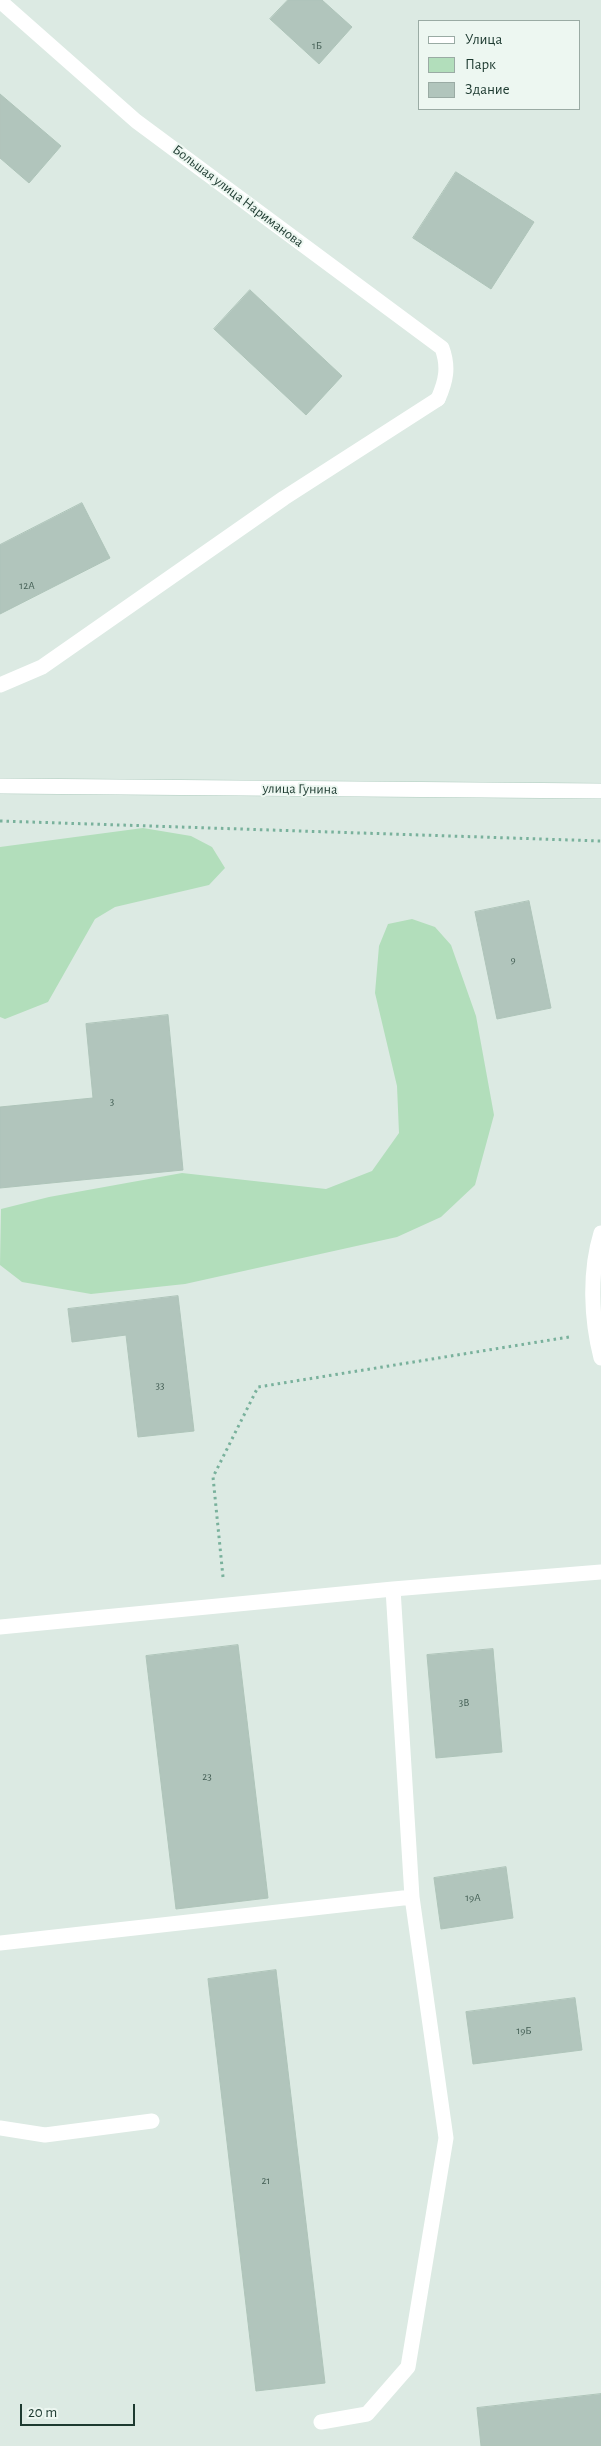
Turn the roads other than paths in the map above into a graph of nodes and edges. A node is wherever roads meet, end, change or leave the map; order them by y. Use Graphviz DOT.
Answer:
graph roads {
  1 [pos="0,1"];
  2 [pos="0,685"];
  3 [pos="0,786"];
  4 [pos="601,791"];
  5 [pos="601,1233"];
  6 [pos="601,1358"];
  7 [pos="601,1572"];
  8 [pos="393,1590"];
  9 [pos="0,1627"];
  10 [pos="412,1897"];
  11 [pos="0,1943"];
  12 [pos="152,2121"];
  13 [pos="0,2128"];
  14 [pos="321,2422"];
  1 -- 2 [label="street, Большая улица Нариманова"];
  3 -- 4 [label="street, улица Гунина"];
  5 -- 6 [label="street"];
  7 -- 8 [label="street"];
  8 -- 9 [label="street"];
  8 -- 10 [label="street"];
  10 -- 11 [label="street"];
  10 -- 14 [label="street"];
  12 -- 13 [label="street"];
}
